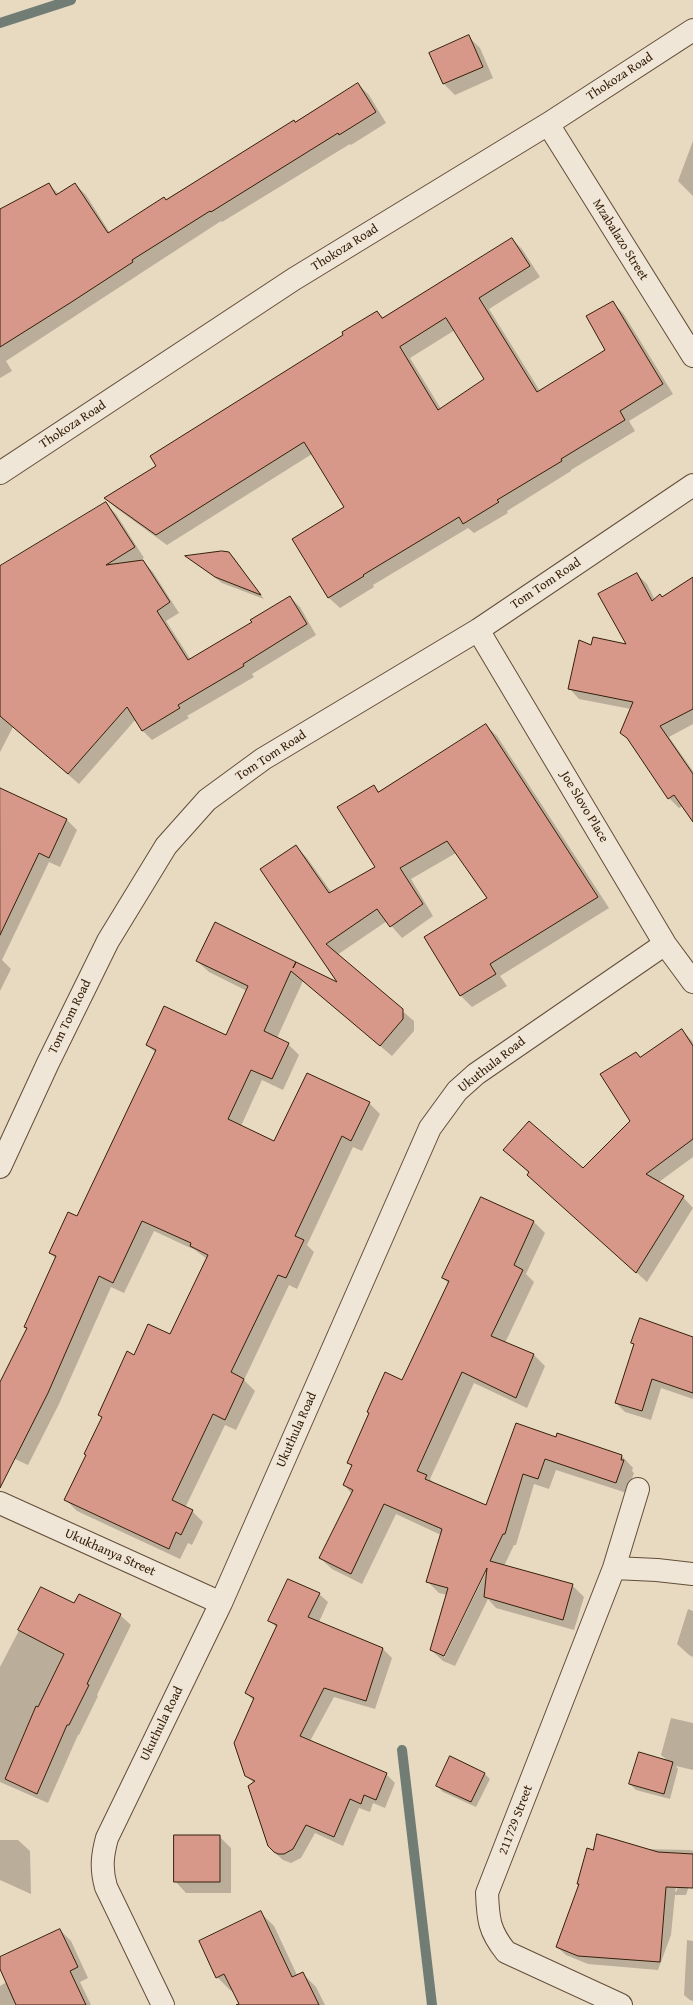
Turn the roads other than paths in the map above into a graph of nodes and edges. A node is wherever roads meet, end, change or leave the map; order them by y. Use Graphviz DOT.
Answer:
graph roads {
  1 [pos="693,30"];
  2 [pos="548,124"];
  3 [pos="693,356"];
  4 [pos="0,473"];
  5 [pos="693,485"];
  6 [pos="478,630"];
  7 [pos="665,944"];
  8 [pos="693,982"];
  9 [pos="8,1129"];
  10 [pos="0,1167"];
  11 [pos="638,1489"];
  12 [pos="0,1503"];
  13 [pos="614,1568"];
  14 [pos="693,1574"];
  15 [pos="221,1603"];
  16 [pos="163,2005"];
  17 [pos="621,2005"];
  1 -- 2 [label="street, Thokoza Road"];
  2 -- 3 [label="street, Mzabalazo Street"];
  2 -- 4 [label="street, Thokoza Road"];
  5 -- 6 [label="street, Tom Tom Road"];
  6 -- 7 [label="street, Joe Slovo Place"];
  6 -- 9 [label="street, Tom Tom Road"];
  7 -- 8 [label="street, Joe Slovo Place"];
  7 -- 15 [label="street, Ukuthula Road"];
  9 -- 10 [label="street, Tom Tom Road"];
  11 -- 13 [label="street, 211729 Street"];
  12 -- 15 [label="street, Ukukhanya Street"];
  13 -- 14 [label="street"];
  13 -- 17 [label="street, 211729 Street"];
  15 -- 16 [label="street, Ukuthula Road"];
}
